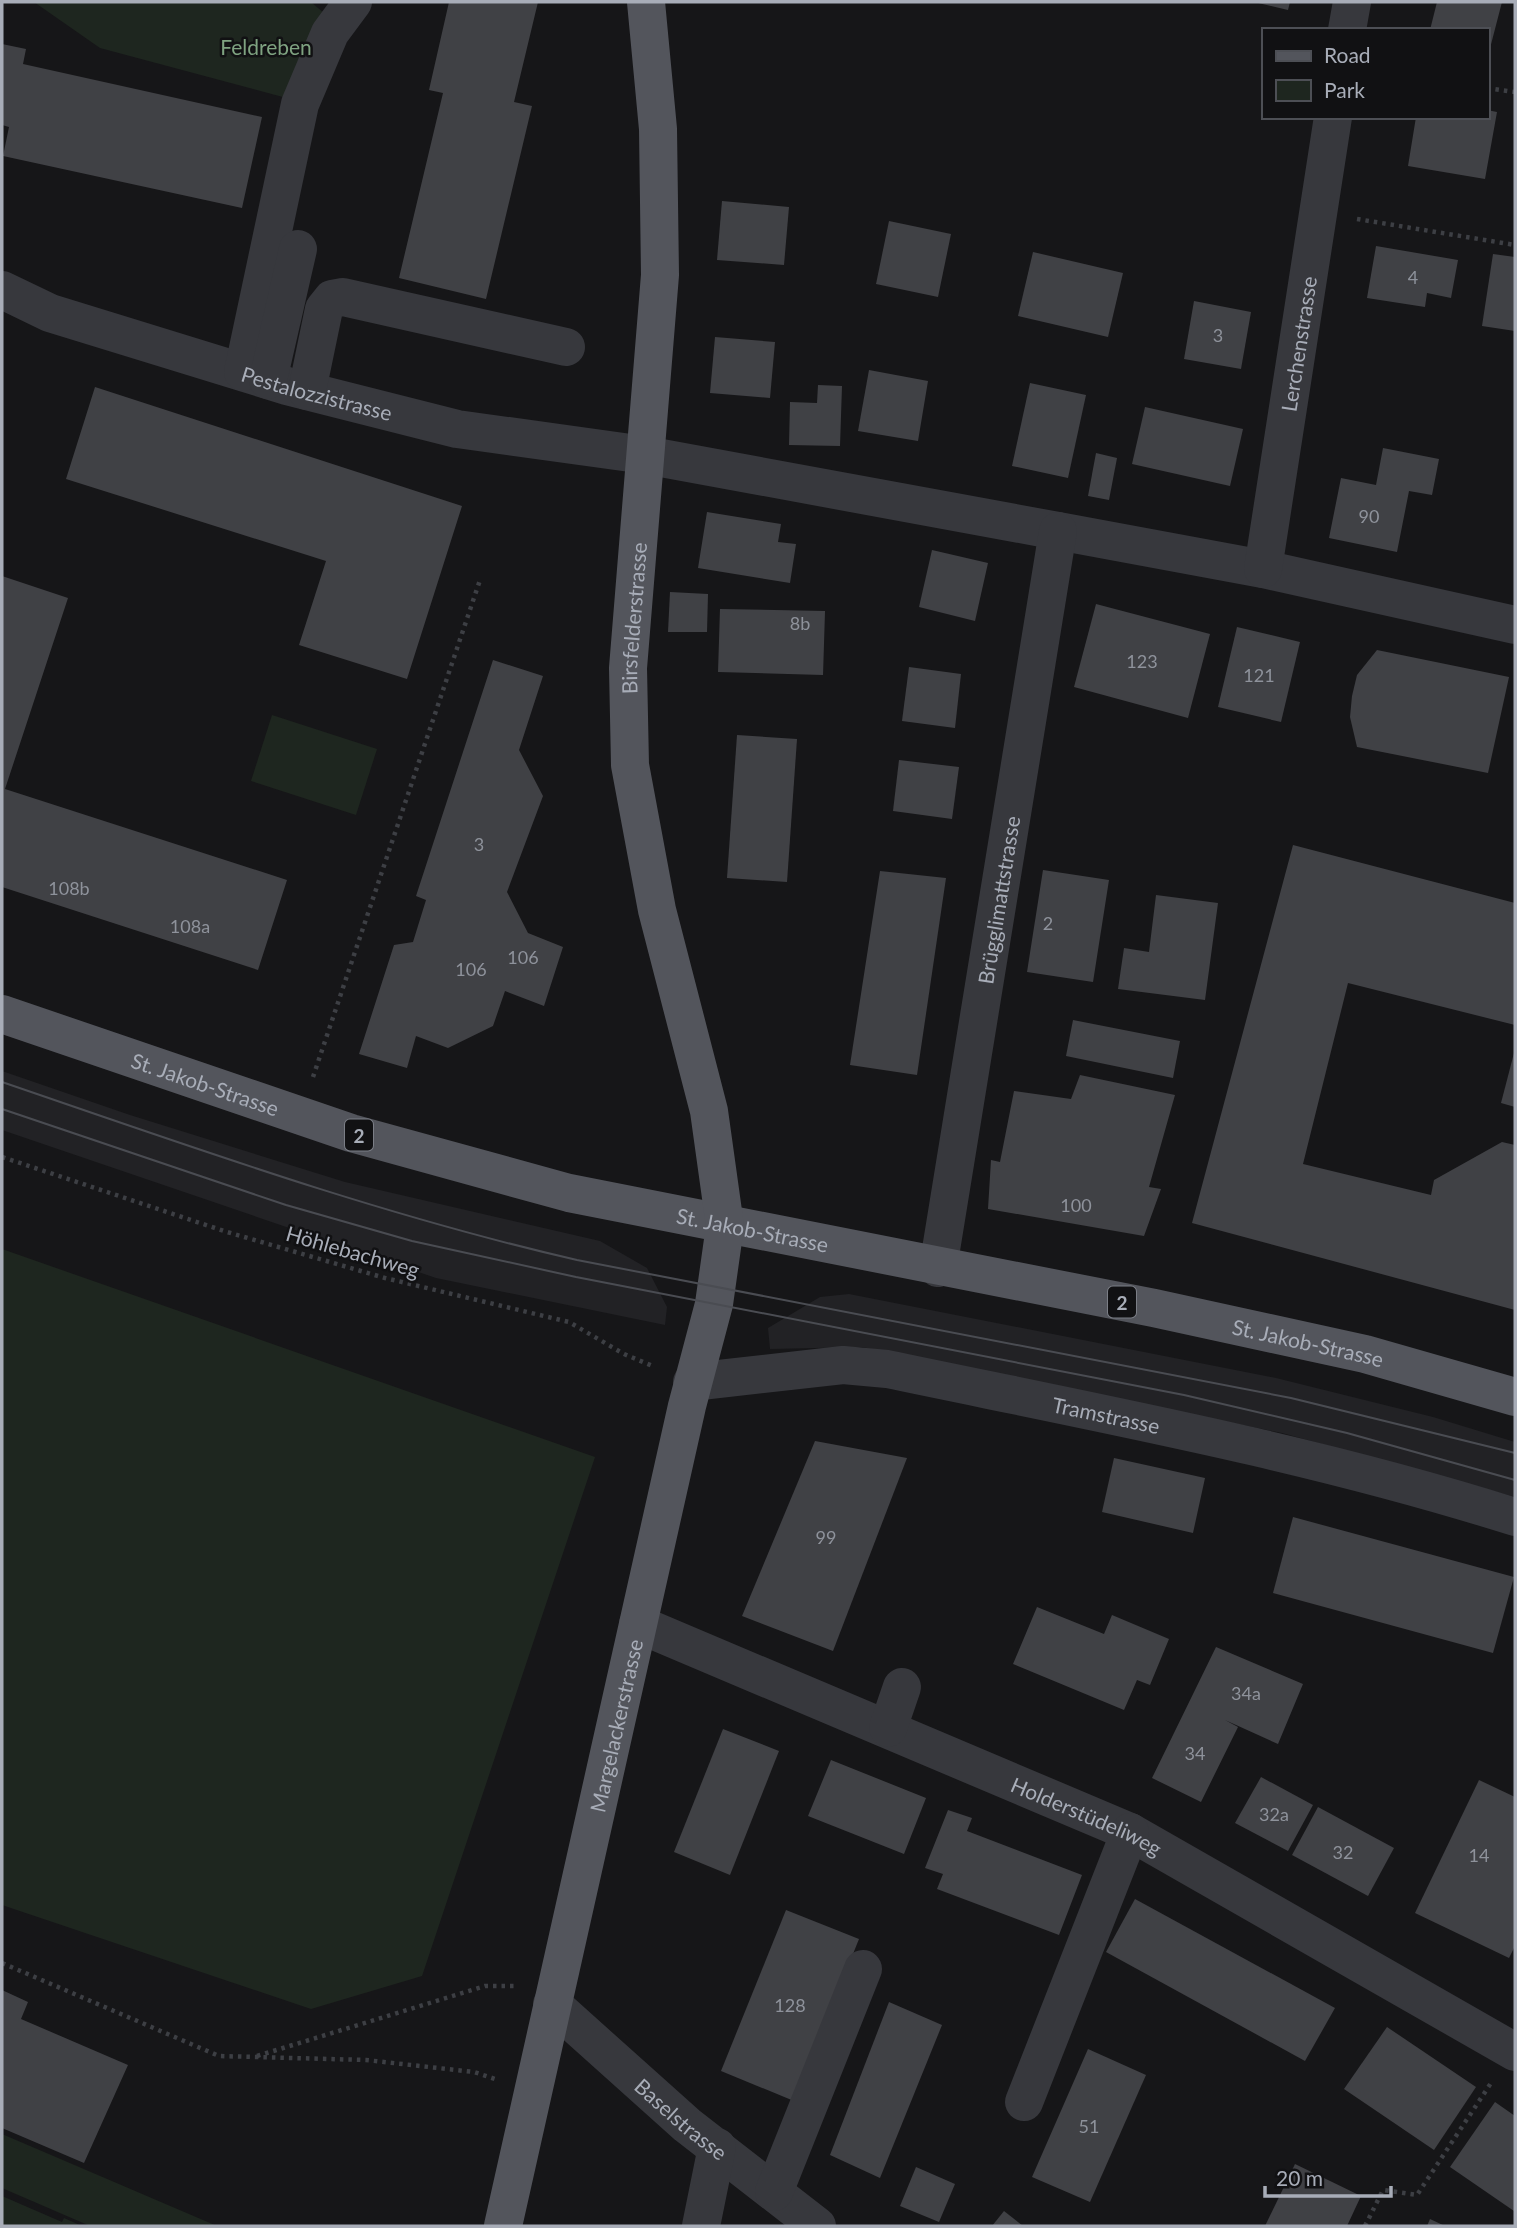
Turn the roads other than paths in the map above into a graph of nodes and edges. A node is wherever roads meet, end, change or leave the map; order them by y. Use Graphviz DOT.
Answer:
graph roads {
  1 [pos="353,2"];
  2 [pos="646,2"];
  3 [pos="1352,2"];
  4 [pos="1347,28"];
  5 [pos="1333,119"];
  6 [pos="298,249"];
  7 [pos="2,290"];
  8 [pos="566,347"];
  9 [pos="256,376"];
  10 [pos="307,391"];
  11 [pos="645,455"];
  12 [pos="1058,531"];
  13 [pos="1263,569"];
  14 [pos="1515,625"];
  15 [pos="2,1014"];
  16 [pos="725,1226"];
  17 [pos="939,1268"];
  18 [pos="692,1382"];
  19 [pos="1515,1397"];
  20 [pos="1515,1517"];
  21 [pos="638,1624"];
  22 [pos="902,1687"];
  23 [pos="888,1728"];
  24 [pos="1130,1832"];
  25 [pos="863,1969"];
  26 [pos="554,1996"];
  27 [pos="1514,2051"];
  28 [pos="1024,2102"];
  29 [pos="717,2147"];
  30 [pos="774,2192"];
  31 [pos="503,2226"];
  32 [pos="701,2226"];
  33 [pos="817,2226"];
  1 -- 9 [label="street"];
  2 -- 11 [label="main road, Birsfelderstrasse"];
  3 -- 4 [label="street"];
  5 -- 13 [label="street, Lerchenstrasse"];
  6 -- 9 [label="street"];
  7 -- 9 [label="street, Pestalozzistrasse"];
  8 -- 10 [label="street"];
  9 -- 10 [label="street, Pestalozzistrasse"];
  10 -- 11 [label="street, Pestalozzistrasse"];
  11 -- 12 [label="street, Pestalozzistrasse"];
  11 -- 16 [label="main road, Birsfelderstrasse"];
  12 -- 13 [label="street, Pestalozzistrasse"];
  12 -- 17 [label="street, Brügglimattstrasse"];
  13 -- 14 [label="street, Pestalozzistrasse"];
  15 -- 16 [label="main road, St. Jakob-Strasse / 2"];
  16 -- 17 [label="main road, St. Jakob-Strasse / 2"];
  16 -- 18 [label="main road, Margelackerstrasse"];
  17 -- 19 [label="main road, St. Jakob-Strasse / 2"];
  18 -- 20 [label="street, Tramstrasse"];
  18 -- 21 [label="main road, Margelackerstrasse"];
  21 -- 23 [label="street, Holderstüdeliweg"];
  21 -- 26 [label="main road, Margelackerstrasse"];
  22 -- 23 [label="street"];
  23 -- 24 [label="street, Holderstüdeliweg"];
  24 -- 27 [label="street, Holderstüdeliweg"];
  24 -- 28 [label="street"];
  25 -- 30 [label="street"];
  26 -- 29 [label="street, Baselstrasse"];
  26 -- 31 [label="main road, Margelackerstrasse"];
  29 -- 30 [label="street, Baselstrasse"];
  29 -- 32 [label="street"];
  30 -- 33 [label="street, Baselstrasse"];
}
